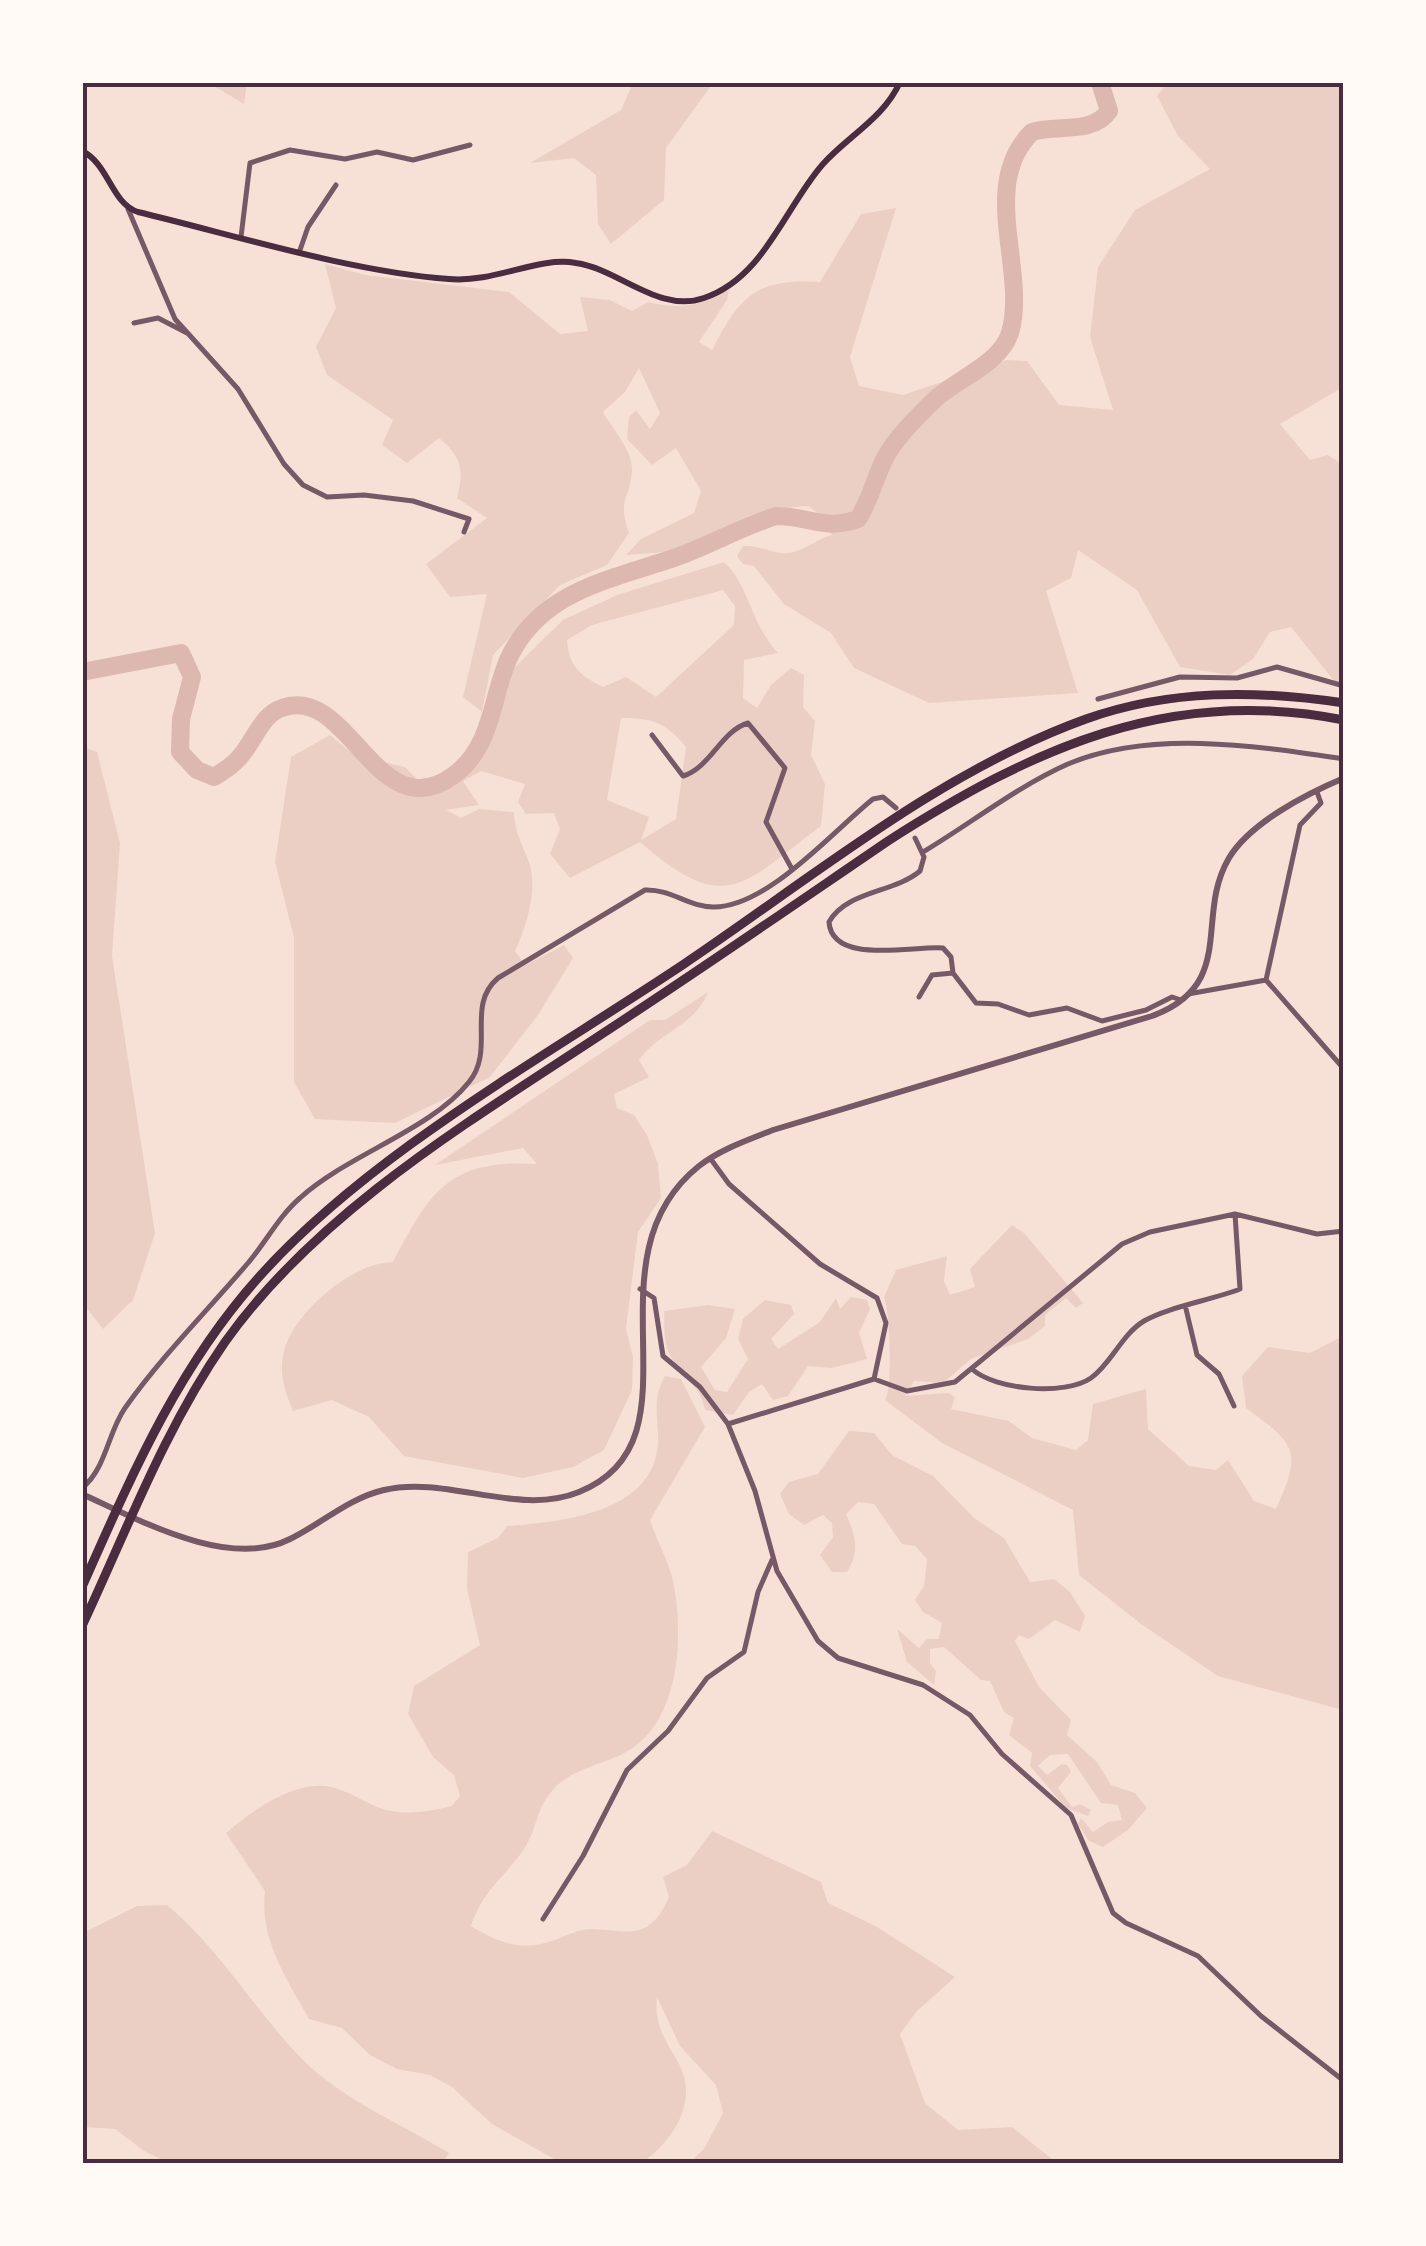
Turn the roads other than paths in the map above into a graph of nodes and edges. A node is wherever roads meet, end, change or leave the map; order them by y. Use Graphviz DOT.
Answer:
graph roads {
  1 [pos="900,82"];
  2 [pos="470,144"];
  3 [pos="82,151"];
  4 [pos="336,185"];
  5 [pos="128,209"];
  6 [pos="241,236"];
  7 [pos="300,250"];
  8 [pos="134,323"];
  9 [pos="191,335"];
  10 [pos="464,532"];
  11 [pos="1344,686"];
  12 [pos="1098,698"];
  13 [pos="1344,703"];
  14 [pos="1344,720"];
  15 [pos="652,735"];
  16 [pos="1344,759"];
  17 [pos="1344,778"];
  18 [pos="1317,792"];
  19 [pos="896,808"];
  20 [pos="915,838"];
  21 [pos="922,852"];
  22 [pos="792,869"];
  23 [pos="952,973"];
  24 [pos="1266,980"];
  25 [pos="1185,997"];
  26 [pos="920,998"];
  27 [pos="1344,1069"];
  28 [pos="710,1158"];
  29 [pos="1236,1214"];
  30 [pos="1344,1231"];
  31 [pos="640,1289"];
  32 [pos="1186,1308"];
  33 [pos="972,1369"];
  34 [pos="874,1379"];
  35 [pos="1234,1406"];
  36 [pos="728,1424"];
  37 [pos="85,1493"];
  38 [pos="773,1558"];
  39 [pos="82,1587"];
  40 [pos="82,1626"];
  41 [pos="543,1919"];
  42 [pos="1344,2081"];
  1 -- 7 [label="main road"];
  2 -- 6 [label="street"];
  3 -- 5 [label="main road"];
  4 -- 7 [label="street"];
  5 -- 6 [label="main road"];
  5 -- 9 [label="street"];
  6 -- 7 [label="main road"];
  8 -- 9 [label="street"];
  9 -- 10 [label="street"];
  11 -- 12 [label="street"];
  13 -- 39 [label="highway"];
  14 -- 40 [label="highway"];
  15 -- 22 [label="street"];
  16 -- 21 [label="street"];
  17 -- 18 [label="street"];
  18 -- 24 [label="street"];
  18 -- 25 [label="street"];
  19 -- 22 [label="street"];
  20 -- 21 [label="street"];
  21 -- 23 [label="street"];
  22 -- 37 [label="street"];
  23 -- 25 [label="street"];
  23 -- 26 [label="street"];
  24 -- 25 [label="street"];
  24 -- 27 [label="street"];
  25 -- 28 [label="street"];
  28 -- 31 [label="street"];
  28 -- 34 [label="street"];
  29 -- 30 [label="street"];
  29 -- 32 [label="street"];
  29 -- 33 [label="street"];
  31 -- 36 [label="street"];
  31 -- 37 [label="street"];
  32 -- 33 [label="street"];
  32 -- 35 [label="street"];
  33 -- 34 [label="street"];
  34 -- 36 [label="street"];
  36 -- 38 [label="street"];
  38 -- 41 [label="street"];
  38 -- 42 [label="street"];
}
